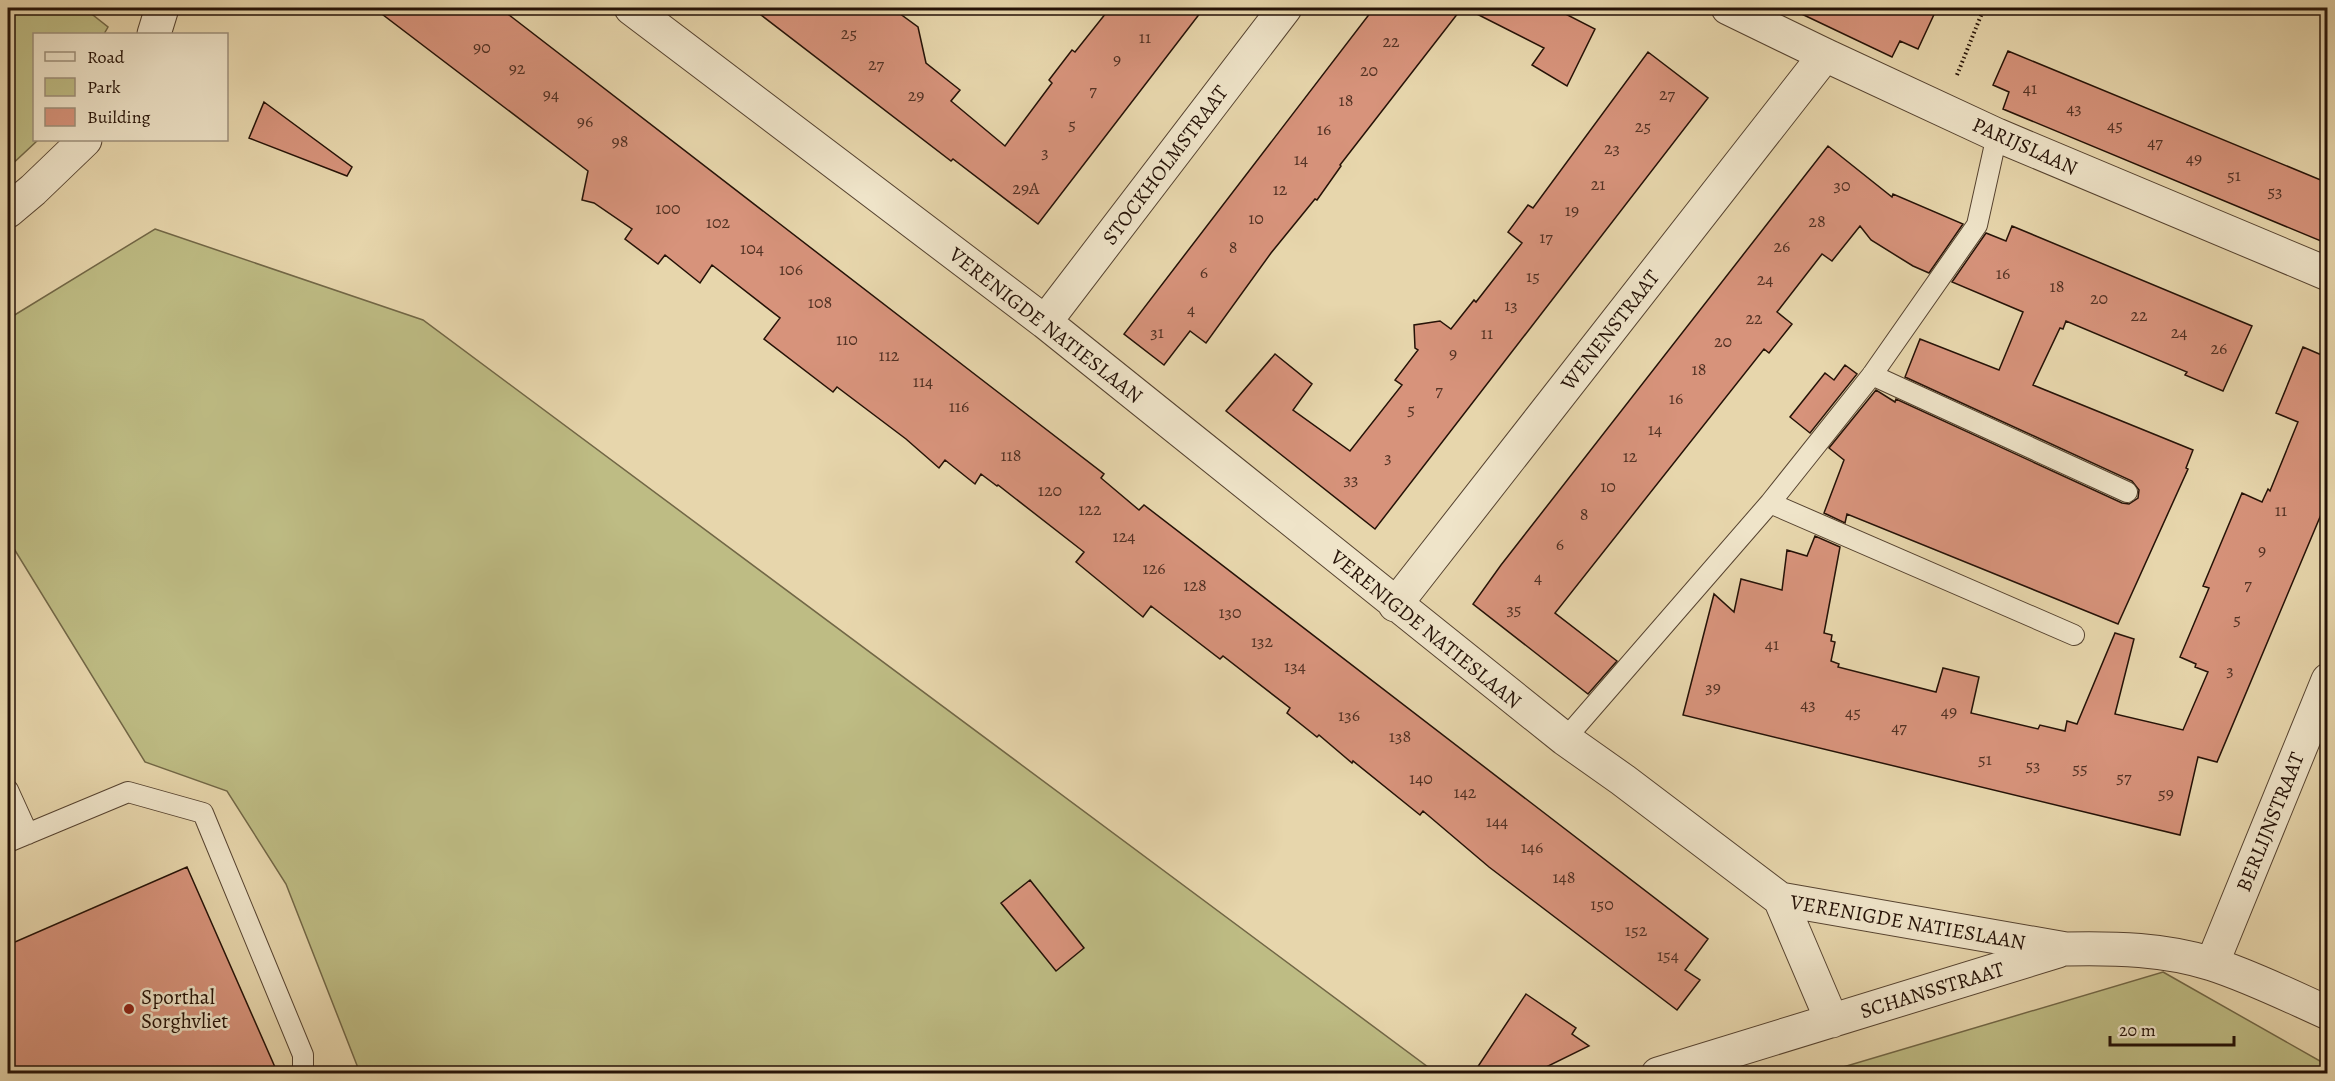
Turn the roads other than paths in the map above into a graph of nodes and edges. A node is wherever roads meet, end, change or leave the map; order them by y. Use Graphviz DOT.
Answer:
graph roads {
  1 [pos="162,8"];
  2 [pos="631,8"];
  3 [pos="1285,8"];
  4 [pos="1728,8"];
  5 [pos="154,33"];
  6 [pos="1825,55"];
  7 [pos="1997,135"];
  8 [pos="84,141"];
  9 [pos="8,212"];
  10 [pos="2328,274"];
  11 [pos="1045,322"];
  12 [pos="1872,375"];
  13 [pos="2127,492"];
  14 [pos="1770,503"];
  15 [pos="1395,605"];
  16 [pos="2074,634"];
  17 [pos="2328,680"];
  18 [pos="1565,739"];
  19 [pos="8,790"];
  20 [pos="28,834"];
  21 [pos="8,842"];
  22 [pos="1780,899"];
  23 [pos="2066,949"];
  24 [pos="2212,964"];
  25 [pos="2328,1013"];
  26 [pos="1832,1021"];
  27 [pos="303,1074"];
  28 [pos="1658,1074"];
  1 -- 5 [label="street"];
  2 -- 11 [label="street, VERENIGDE NATIESLAAN"];
  3 -- 11 [label="street, STOCKHOLMSTRAAT"];
  4 -- 6 [label="street, PARIJSLAAN"];
  6 -- 7 [label="street, PARIJSLAAN"];
  6 -- 15 [label="street, WENENSTRAAT"];
  7 -- 10 [label="street, PARIJSLAAN"];
  7 -- 12 [label="lane"];
  8 -- 9 [label="street"];
  11 -- 15 [label="street, VERENIGDE NATIESLAAN"];
  12 -- 13 [label="lane"];
  12 -- 14 [label="lane"];
  14 -- 16 [label="lane"];
  14 -- 18 [label="lane"];
  15 -- 18 [label="street, VERENIGDE NATIESLAAN"];
  17 -- 24 [label="street, BERLIJNSTRAAT"];
  18 -- 22 [label="street, VERENIGDE NATIESLAAN"];
  19 -- 20 [label="lane"];
  20 -- 21 [label="lane"];
  20 -- 27 [label="lane"];
  22 -- 23 [label="street, VERENIGDE NATIESLAAN"];
  22 -- 26 [label="street, SCHANSSTRAAT"];
  23 -- 24 [label="street, VERENIGDE NATIESLAAN"];
  23 -- 26 [label="street, SCHANSSTRAAT"];
  24 -- 25 [label="street, VERENIGDE NATIESLAAN"];
  26 -- 28 [label="street, SCHANSSTRAAT"];
}
